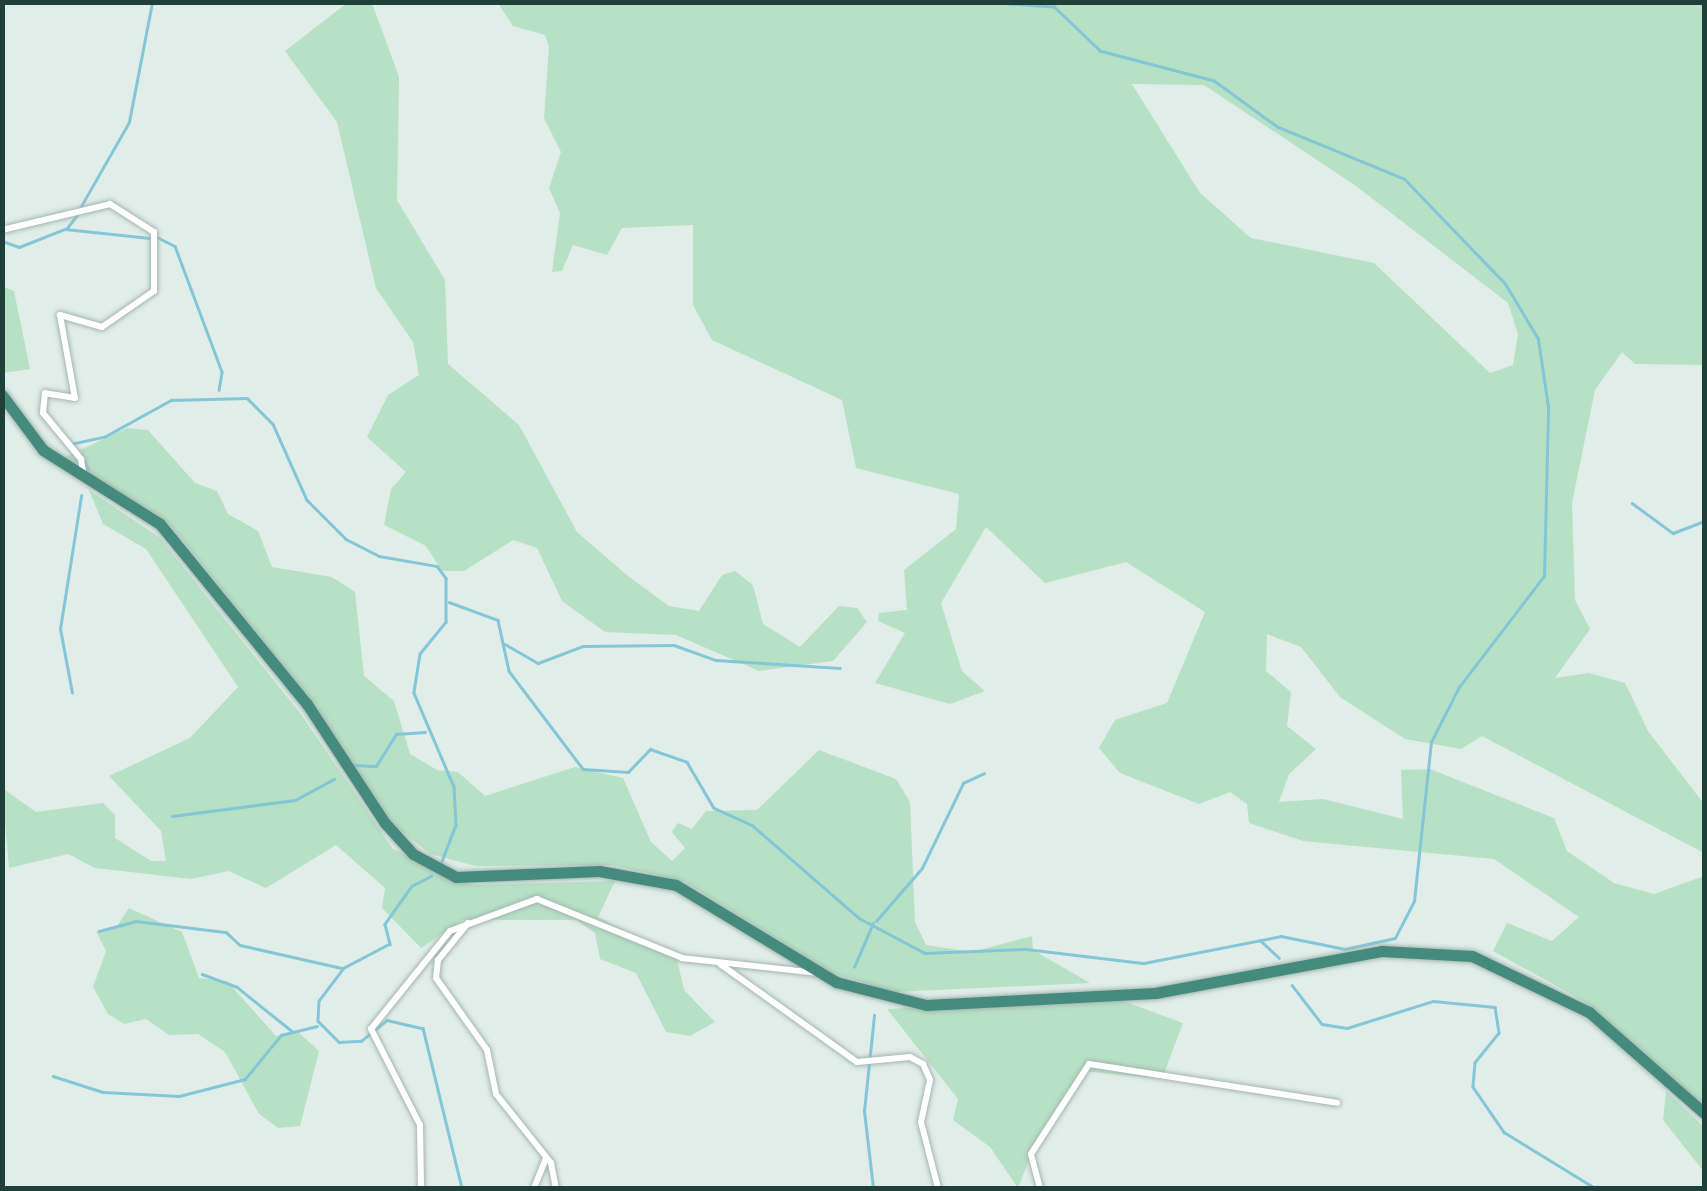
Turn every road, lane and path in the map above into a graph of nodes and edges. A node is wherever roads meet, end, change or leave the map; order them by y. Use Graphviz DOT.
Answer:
graph roads {
  1 [pos="2,230"];
  2 [pos="2,394"];
  3 [pos="84,478"];
  4 [pos="472,919"];
  5 [pos="719,963"];
  6 [pos="819,973"];
  7 [pos="1337,1104"];
  8 [pos="1704,1113"];
  9 [pos="546,1157"];
  10 [pos="421,1188"];
  11 [pos="534,1188"];
  12 [pos="556,1188"];
  13 [pos="938,1188"];
  14 [pos="1040,1188"];
  1 -- 3 [label="street"];
  2 -- 3 [label="highway"];
  3 -- 6 [label="highway"];
  4 -- 5 [label="street"];
  4 -- 9 [label="street"];
  4 -- 10 [label="street"];
  5 -- 6 [label="street"];
  5 -- 13 [label="street"];
  6 -- 8 [label="highway"];
  7 -- 14 [label="street"];
  9 -- 11 [label="street"];
  9 -- 12 [label="street"];
}
